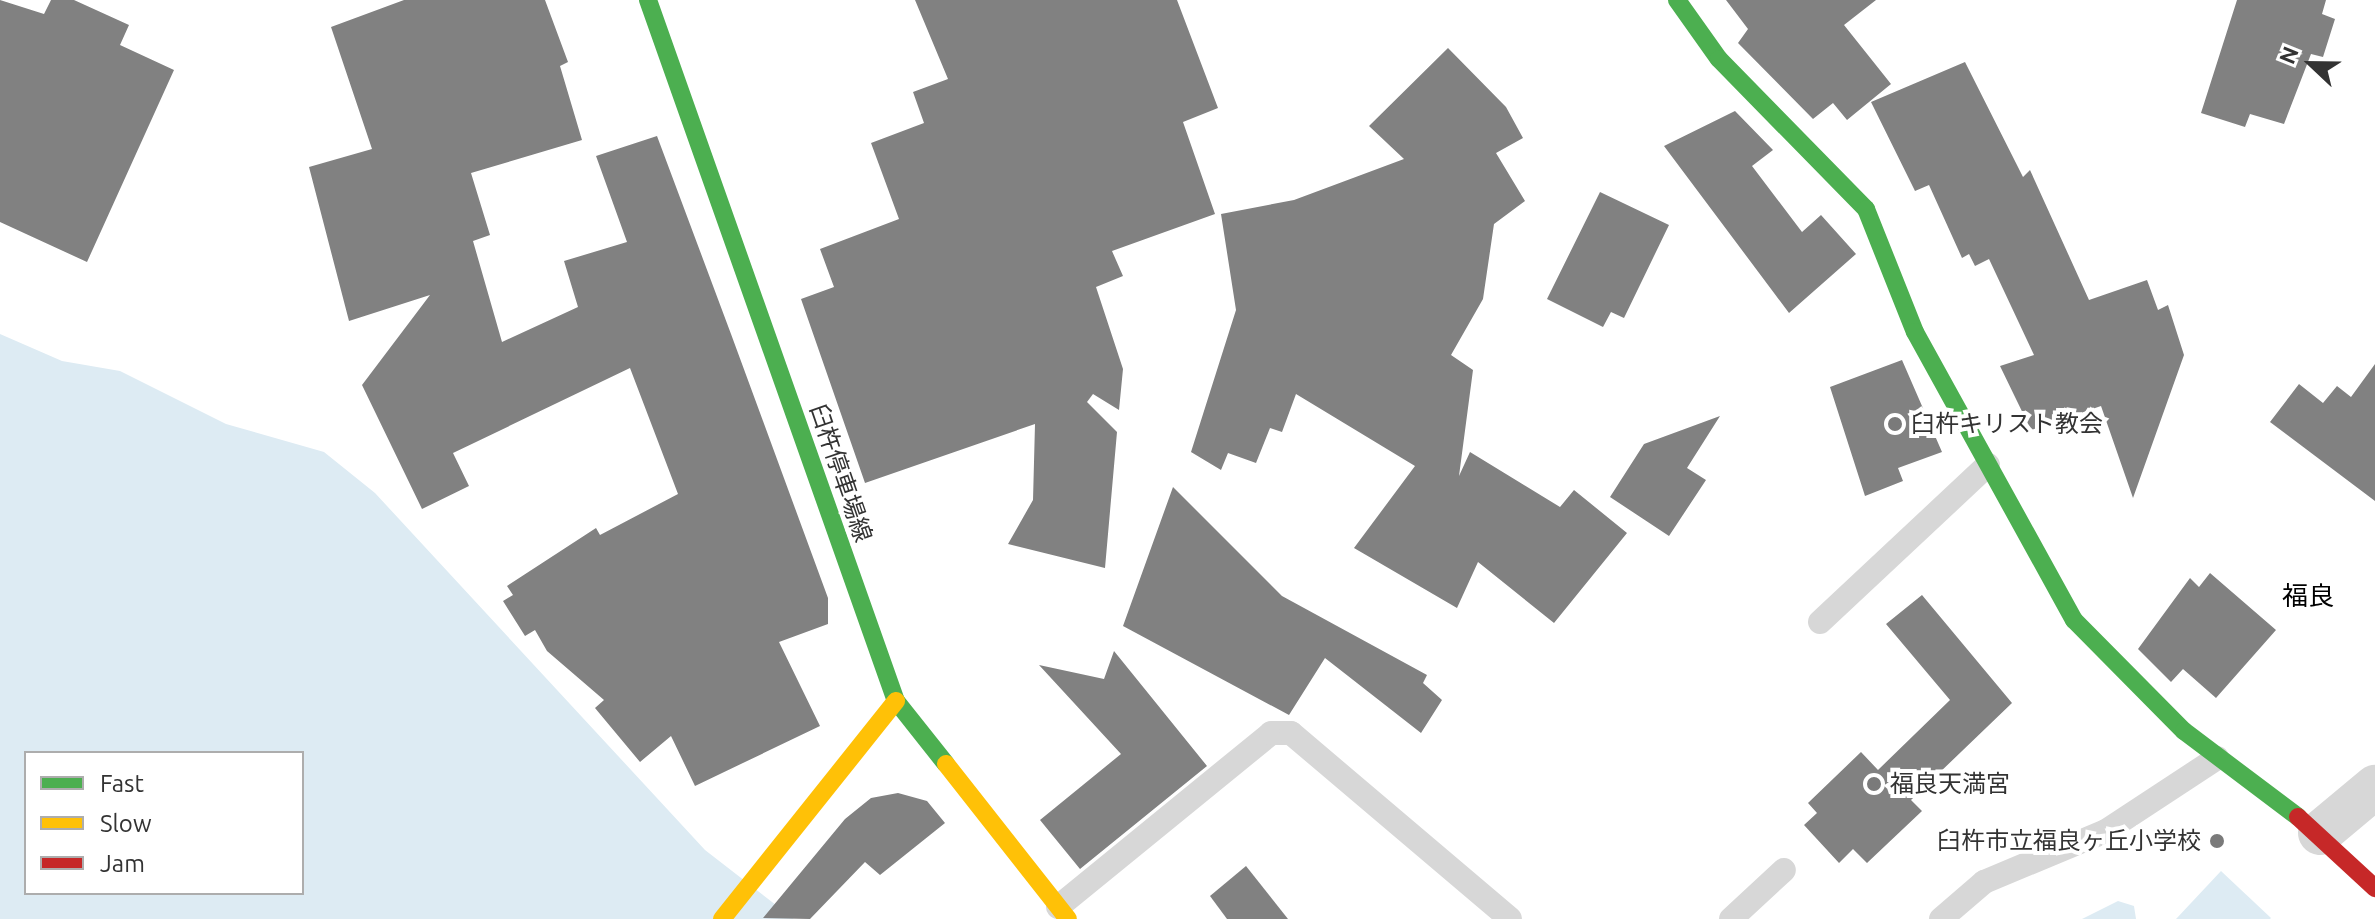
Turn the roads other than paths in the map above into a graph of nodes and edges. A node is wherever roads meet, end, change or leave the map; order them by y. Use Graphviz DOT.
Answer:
graph roads {
  1 [pos="648,0"];
  2 [pos="1677,0"];
  3 [pos="1988,465"];
  4 [pos="1820,622"];
  5 [pos="896,701"];
  6 [pos="2217,758"];
  7 [pos="2375,787"];
  8 [pos="2320,833"];
  9 [pos="1784,870"];
  10 [pos="2375,888"];
  11 [pos="1063,913"];
  12 [pos="722,919"];
  13 [pos="1510,919"];
  14 [pos="1731,919"];
  15 [pos="1941,919"];
  1 -- 5 [label="street, 臼杵停車場線"];
  2 -- 3 [label="street"];
  3 -- 4 [label="lane"];
  3 -- 6 [label="street"];
  5 -- 11 [label="street, 臼杵停車場線"];
  5 -- 12 [label="street"];
  6 -- 8 [label="street"];
  6 -- 15 [label="lane"];
  7 -- 8 [label="street"];
  8 -- 10 [label="street"];
  9 -- 14 [label="lane"];
  11 -- 13 [label="lane"];
}
